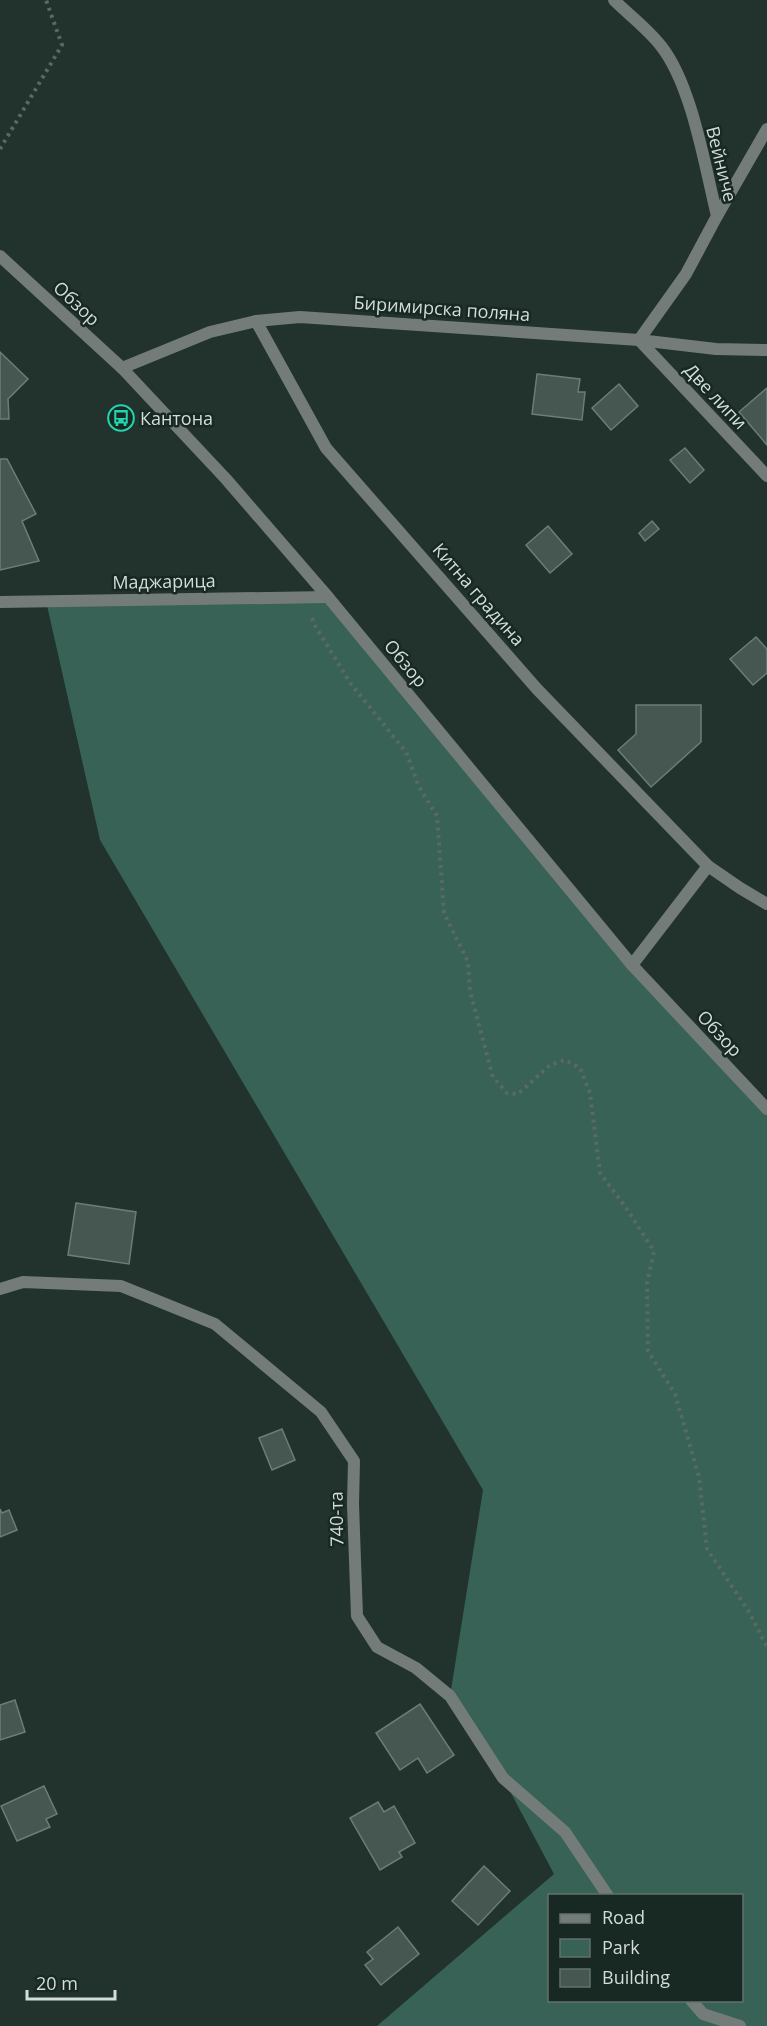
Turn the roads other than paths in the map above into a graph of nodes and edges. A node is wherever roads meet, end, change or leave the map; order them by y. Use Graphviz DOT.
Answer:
graph roads {
  1 [pos="614,0"];
  2 [pos="767,129"];
  3 [pos="717,216"];
  4 [pos="0,256"];
  5 [pos="256,321"];
  6 [pos="639,340"];
  7 [pos="767,350"];
  8 [pos="122,368"];
  9 [pos="767,476"];
  10 [pos="328,597"];
  11 [pos="0,602"];
  12 [pos="708,866"];
  13 [pos="767,904"];
  14 [pos="632,965"];
  15 [pos="767,1109"];
  16 [pos="0,1289"];
  17 [pos="607,1894"];
  18 [pos="692,2002"];
  19 [pos="740,2026"];
  1 -- 3 [label="street, Вейниче"];
  2 -- 3 [label="street"];
  3 -- 6 [label="street, Вейниче"];
  4 -- 8 [label="street, Обзор"];
  5 -- 6 [label="street, Биримирска поляна"];
  5 -- 8 [label="street, Биримирска поляна"];
  5 -- 12 [label="street, Китна градина"];
  6 -- 7 [label="street, Биримирска поляна"];
  6 -- 9 [label="street, Две липи"];
  8 -- 10 [label="street, Обзор"];
  10 -- 11 [label="street, Маджарица"];
  10 -- 14 [label="street, Обзор"];
  12 -- 13 [label="street, Китна градина"];
  12 -- 14 [label="street"];
  14 -- 15 [label="street, Обзор"];
  16 -- 17 [label="street, 740-та"];
  18 -- 19 [label="street"];
}
